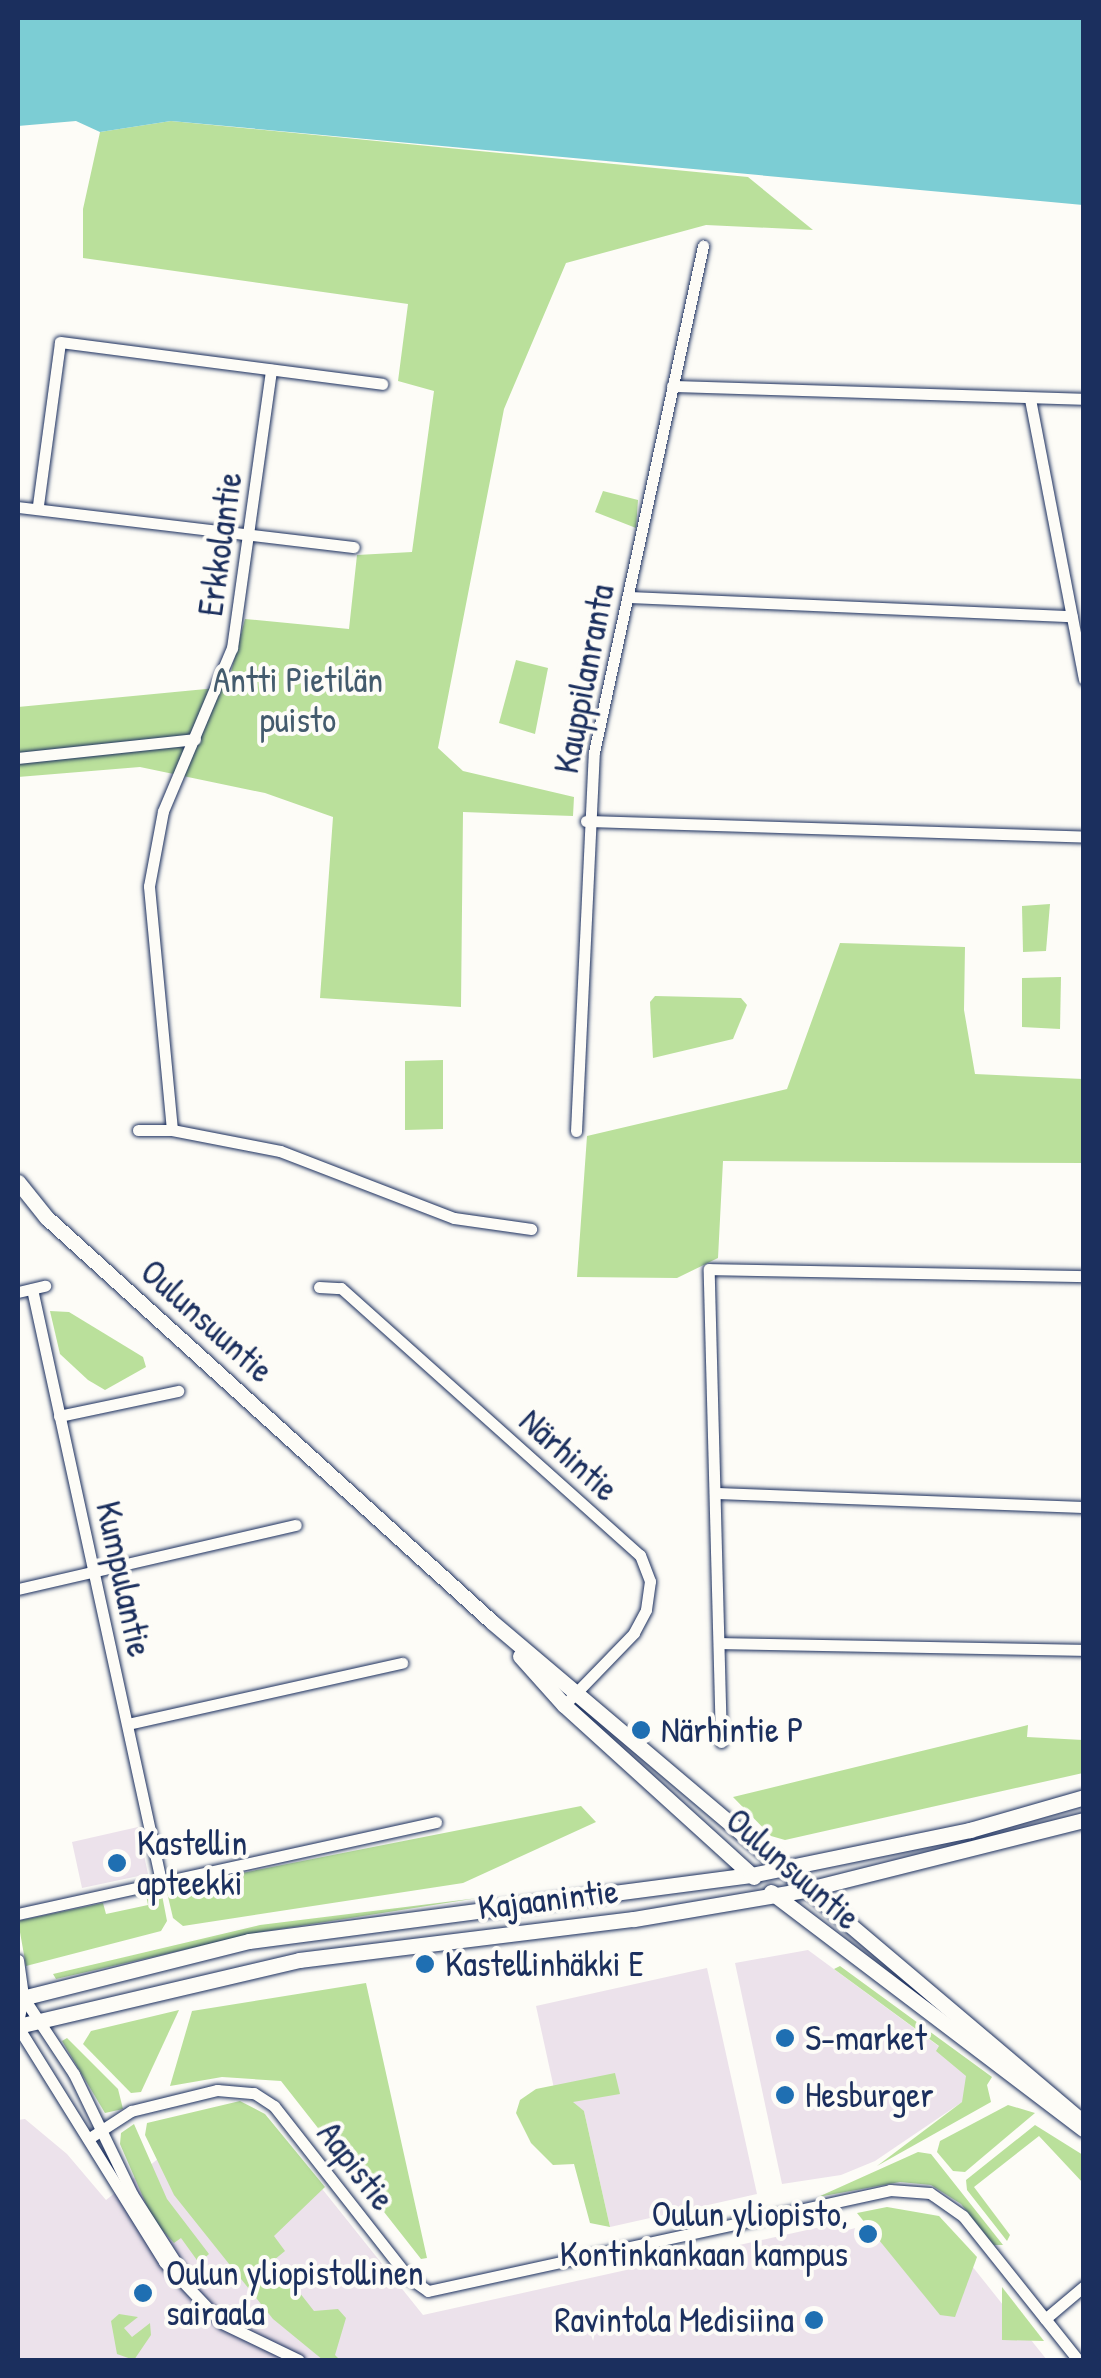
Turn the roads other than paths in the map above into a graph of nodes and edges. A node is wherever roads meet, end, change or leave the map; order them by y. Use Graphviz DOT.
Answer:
graph roads {
  1 [pos="703,246"];
  2 [pos="271,370"];
  3 [pos="382,384"];
  4 [pos="672,386"];
  5 [pos="1030,399"];
  6 [pos="1084,399"];
  7 [pos="38,506"];
  8 [pos="18,507"];
  9 [pos="252,531"];
  10 [pos="354,547"];
  11 [pos="629,597"];
  12 [pos="1072,616"];
  13 [pos="1084,680"];
  14 [pos="195,739"];
  15 [pos="18,758"];
  16 [pos="586,821"];
  17 [pos="1084,837"];
  18 [pos="138,1130"];
  19 [pos="172,1130"];
  20 [pos="576,1130"];
  21 [pos="18,1182"];
  22 [pos="531,1229"];
  23 [pos="1084,1276"];
  24 [pos="319,1286"];
  25 [pos="18,1292"];
  26 [pos="178,1391"];
  27 [pos="59,1416"];
  28 [pos="716,1492"];
  29 [pos="1084,1507"];
  30 [pos="296,1525"];
  31 [pos="95,1572"];
  32 [pos="18,1589"];
  33 [pos="492,1622"];
  34 [pos="721,1644"];
  35 [pos="1084,1650"];
  36 [pos="402,1663"];
  37 [pos="576,1693"];
  38 [pos="564,1706"];
  39 [pos="128,1724"];
  40 [pos="722,1742"];
  41 [pos="1084,1797"];
  42 [pos="1084,1820"];
  43 [pos="436,1822"];
  44 [pos="779,1869"];
  45 [pos="750,1875"];
  46 [pos="161,1881"];
  47 [pos="804,1890"];
  48 [pos="774,1895"];
  49 [pos="18,1914"];
  50 [pos="18,1960"];
  51 [pos="20,1998"];
  52 [pos="41,2019"];
  53 [pos="18,2025"];
  54 [pos="100,2126"];
  55 [pos="1084,2126"];
  56 [pos="88,2133"];
  57 [pos="1084,2286"];
  58 [pos="193,2291"];
  59 [pos="1045,2319"];
  60 [pos="300,2360"];
  61 [pos="1078,2360"];
  1 -- 4 [label="street, Kauppilanranta"];
  2 -- 3 [label="street"];
  2 -- 7 [label="street"];
  2 -- 9 [label="street, Erkkolantie"];
  4 -- 5 [label="street"];
  4 -- 11 [label="street, Kauppilanranta"];
  5 -- 6 [label="street"];
  5 -- 12 [label="street"];
  7 -- 8 [label="street"];
  7 -- 9 [label="street"];
  9 -- 10 [label="street"];
  9 -- 14 [label="street, Erkkolantie"];
  11 -- 12 [label="street"];
  11 -- 16 [label="street, Kauppilanranta"];
  12 -- 13 [label="street"];
  14 -- 15 [label="street"];
  14 -- 19 [label="street, Erkkolantie"];
  16 -- 17 [label="street"];
  16 -- 20 [label="street, Kauppilanranta"];
  18 -- 19 [label="street"];
  19 -- 22 [label="street"];
  21 -- 33 [label="main road, Oulunsuuntie"];
  23 -- 28 [label="street"];
  24 -- 37 [label="street, Närhintie"];
  25 -- 27 [label="street, Kumpulantie"];
  26 -- 27 [label="street"];
  27 -- 31 [label="street, Kumpulantie"];
  28 -- 29 [label="street"];
  28 -- 34 [label="street"];
  30 -- 31 [label="street"];
  31 -- 32 [label="street"];
  31 -- 39 [label="street, Kumpulantie"];
  33 -- 37 [label="main road, Oulunsuuntie"];
  33 -- 38 [label="main road, Oulunsuuntie"];
  34 -- 35 [label="street"];
  34 -- 40 [label="street"];
  36 -- 39 [label="street"];
  37 -- 38 [label="street, Närhintie"];
  37 -- 44 [label="main road, Oulunsuuntie"];
  38 -- 45 [label="main road, Oulunsuuntie"];
  39 -- 46 [label="street, Kumpulantie"];
  41 -- 44 [label="main road, Kajaanintie"];
  42 -- 47 [label="main road, Kajaanintie"];
  43 -- 46 [label="street"];
  44 -- 45 [label="main road, Kajaanintie"];
  44 -- 47 [label="main road, Oulunsuuntie"];
  45 -- 48 [label="main road, Oulunsuuntie"];
  45 -- 51 [label="main road, Kajaanintie"];
  46 -- 49 [label="street"];
  47 -- 48 [label="main road, Kajaanintie"];
  47 -- 55 [label="main road, Oulunsuuntie"];
  48 -- 52 [label="main road, Kajaanintie"];
  48 -- 55 [label="main road, Oulunsuuntie"];
  50 -- 51 [label="street"];
  51 -- 52 [label="street"];
  51 -- 53 [label="street"];
  52 -- 53 [label="main road, Kajaanintie"];
  52 -- 54 [label="street"];
  53 -- 56 [label="street"];
  54 -- 56 [label="street"];
  54 -- 58 [label="street"];
  54 -- 59 [label="street, Aapistie"];
  56 -- 58 [label="street"];
  57 -- 59 [label="street"];
  58 -- 60 [label="street"];
  59 -- 61 [label="street"];
}
